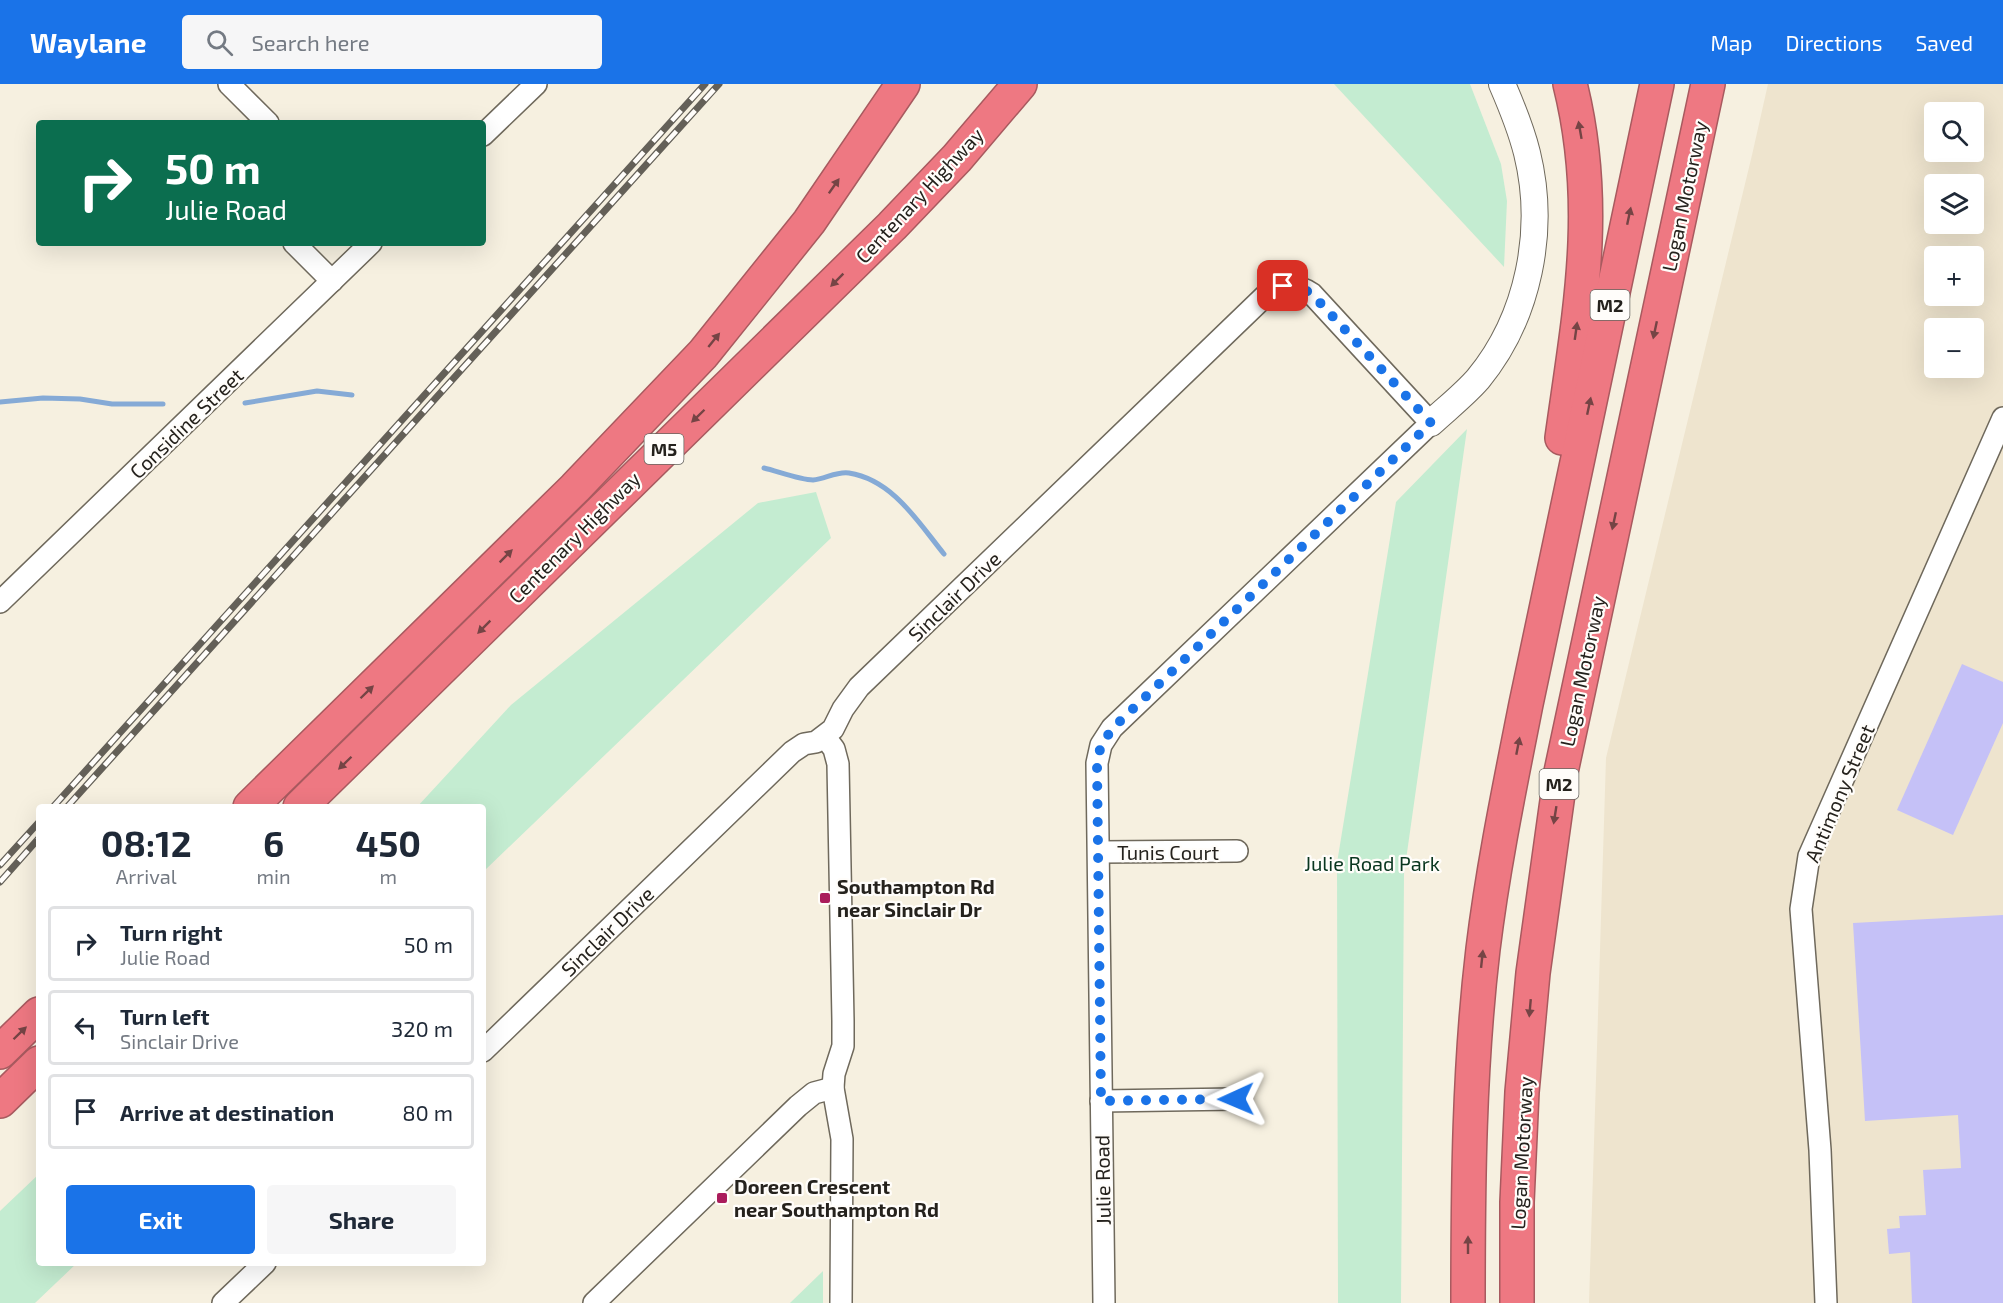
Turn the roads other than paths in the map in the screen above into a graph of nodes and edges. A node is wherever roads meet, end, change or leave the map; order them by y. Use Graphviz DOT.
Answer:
graph roads {
  1 [pos="230,84"];
  2 [pos="536,84"];
  3 [pos="903,84"];
  4 [pos="1020,84"];
  5 [pos="1502,84"];
  6 [pos="1570,84"];
  7 [pos="1657,84"];
  8 [pos="1708,84"];
  9 [pos="1724,84"];
  10 [pos="265,120"];
  11 [pos="486,132"];
  12 [pos="1696,138"];
  13 [pos="297,246"];
  14 [pos="368,246"];
  15 [pos="332,281"];
  16 [pos="2003,418"];
  17 [pos="1431,423"];
  18 [pos="1564,525"];
  19 [pos="0,602"];
  20 [pos="825,736"];
  21 [pos="253,804"];
  22 [pos="303,804"];
  23 [pos="1237,851"];
  24 [pos="1100,852"];
  25 [pos="36,1017"];
  26 [pos="486,1048"];
  27 [pos="0,1052"];
  28 [pos="36,1066"];
  29 [pos="833,1088"];
  30 [pos="1236,1099"];
  31 [pos="0,1101"];
  32 [pos="1101,1101"];
  33 [pos="262,1266"];
  34 [pos="224,1303"];
  35 [pos="594,1303"];
  36 [pos="841,1303"];
  37 [pos="1104,1303"];
  38 [pos="1468,1303"];
  39 [pos="1517,1303"];
  40 [pos="1826,1303"];
  1 -- 10 [label="street"];
  2 -- 11 [label="street"];
  21 -- 3 [label="highway, Centenary Highway / M5, one-way"];
  4 -- 22 [label="highway, Centenary Highway / M5, one-way"];
  5 -- 17 [label="street, Julie Road"];
  18 -- 6 [label="highway, one-way"];
  18 -- 7 [label="highway, M2, one-way"];
  8 -- 12 [label="highway, Logan Motorway / M2"];
  9 -- 12 [label="highway"];
  12 -- 39 [label="highway, Logan Motorway / M2, one-way"];
  13 -- 15 [label="street"];
  14 -- 15 [label="street, Considine Street"];
  15 -- 19 [label="street, Considine Street"];
  16 -- 40 [label="street, Antimony Street"];
  17 -- 20 [label="street, Sinclair Drive"];
  17 -- 24 [label="street, Julie Road"];
  38 -- 18 [label="highway, M2, one-way"];
  20 -- 26 [label="street, Sinclair Drive"];
  20 -- 29 [label="street"];
  23 -- 24 [label="street, Tunis Court"];
  24 -- 32 [label="street, Julie Road"];
  27 -- 25 [label="highway, one-way"];
  28 -- 31 [label="highway"];
  29 -- 35 [label="street"];
  29 -- 36 [label="street"];
  30 -- 32 [label="street"];
  32 -- 37 [label="street, Julie Road"];
  33 -- 34 [label="street"];
}
